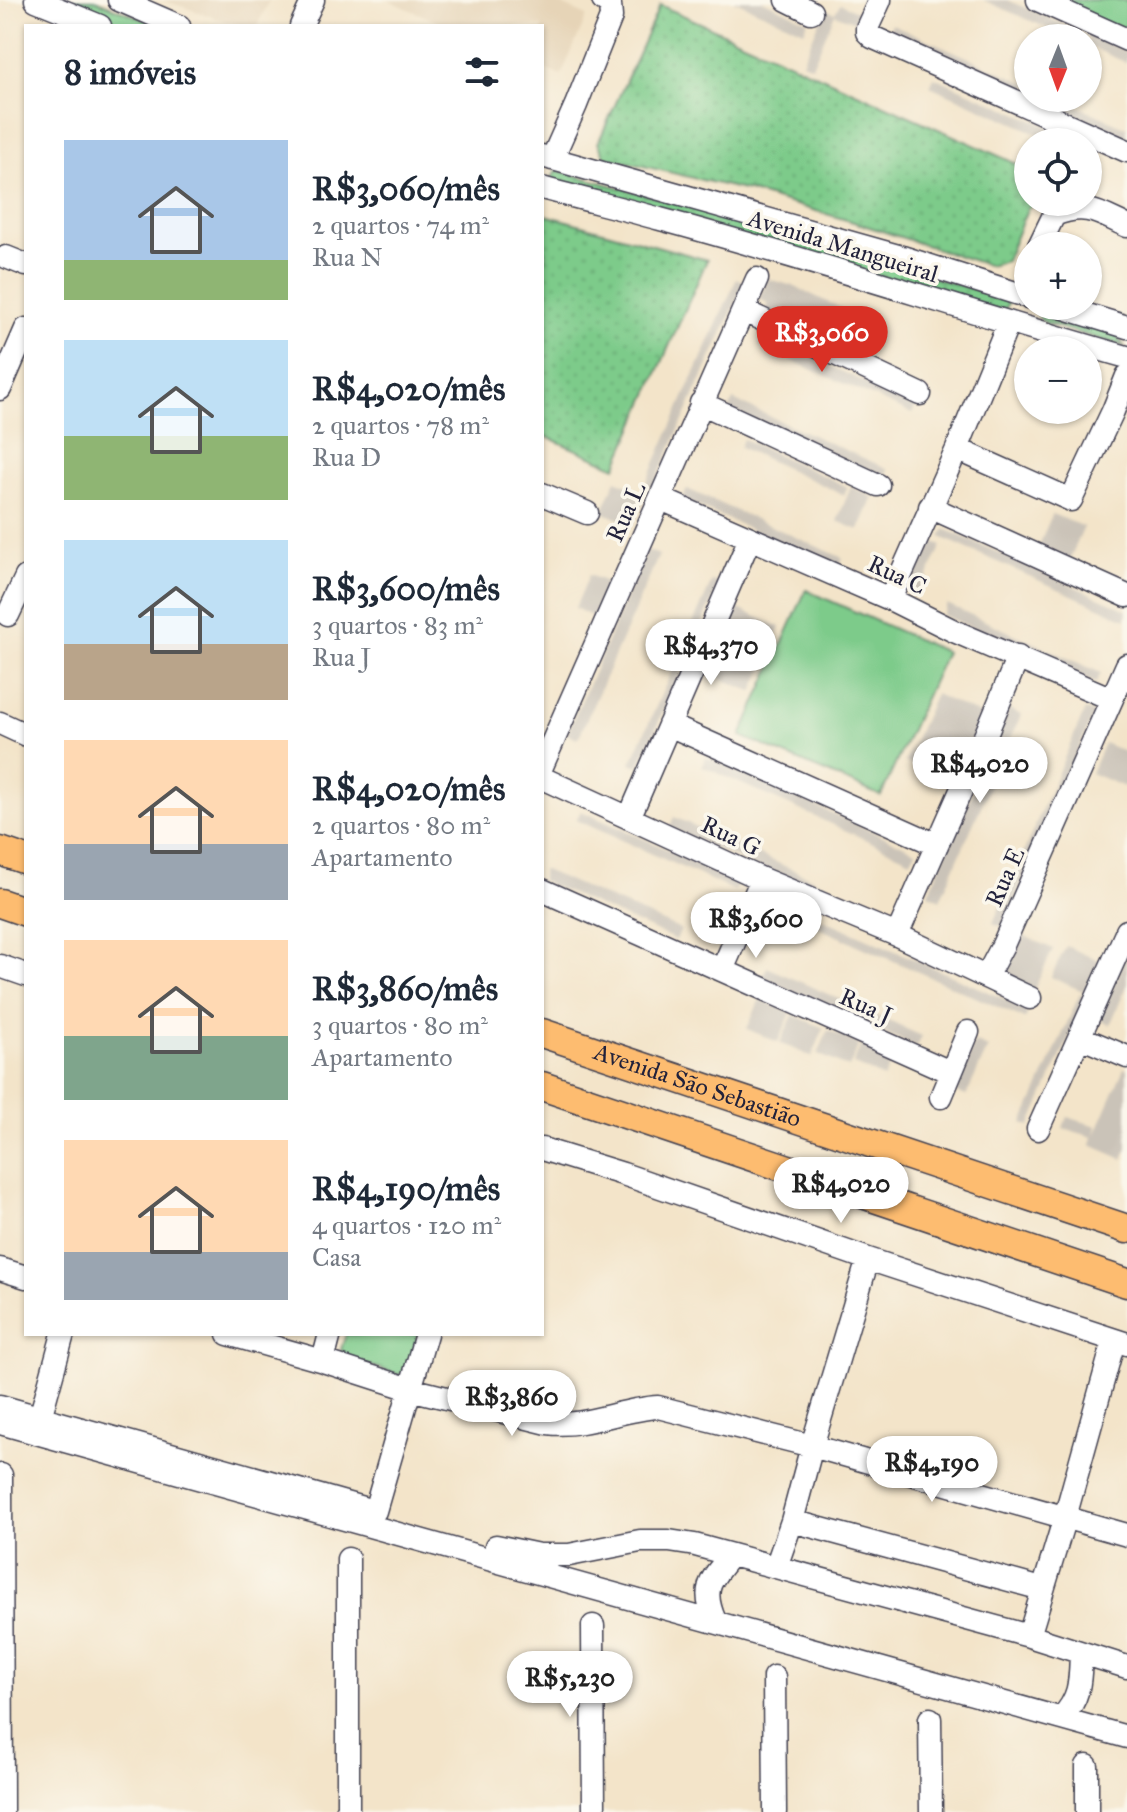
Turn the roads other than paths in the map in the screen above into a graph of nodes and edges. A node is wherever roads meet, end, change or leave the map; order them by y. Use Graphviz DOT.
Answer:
graph roads {
  1 [pos="36,0"];
  2 [pos="119,0"];
  3 [pos="313,0"];
  4 [pos="603,0"];
  5 [pos="787,0"];
  6 [pos="880,0"];
  7 [pos="1038,0"];
  8 [pos="84,8"];
  9 [pos="811,12"];
  10 [pos="98,24"];
  11 [pos="170,24"];
  12 [pos="302,24"];
  13 [pos="1127,40"];
  14 [pos="1127,151"];
  15 [pos="547,157"];
  16 [pos="544,189"];
  17 [pos="669,191"];
  18 [pos="661,219"];
  19 [pos="1127,226"];
  20 [pos="1046,232"];
  21 [pos="902,257"];
  22 [pos="757,279"];
  23 [pos="1014,286"];
  24 [pos="894,287"];
  25 [pos="744,311"];
  26 [pos="1102,319"];
  27 [pos="1008,324"];
  28 [pos="1127,327"];
  29 [pos="24,339"];
  30 [pos="1127,357"];
  31 [pos="18,370"];
  32 [pos="1127,376"];
  33 [pos="0,389"];
  34 [pos="920,394"];
  35 [pos="701,403"];
  36 [pos="957,449"];
  37 [pos="878,485"];
  38 [pos="544,496"];
  39 [pos="934,498"];
  40 [pos="661,499"];
  41 [pos="587,513"];
  42 [pos="750,538"];
  43 [pos="24,582"];
  44 [pos="1127,596"];
  45 [pos="890,599"];
  46 [pos="11,617"];
  47 [pos="1018,657"];
  48 [pos="1127,665"];
  49 [pos="1112,699"];
  50 [pos="0,723"];
  51 [pos="669,725"];
  52 [pos="24,734"];
  53 [pos="544,762"];
  54 [pos="544,779"];
  55 [pos="629,818"];
  56 [pos="937,845"];
  57 [pos="0,851"];
  58 [pos="24,859"];
  59 [pos="762,879"];
  60 [pos="544,891"];
  61 [pos="0,903"];
  62 [pos="24,911"];
  63 [pos="1127,931"];
  64 [pos="897,935"];
  65 [pos="0,966"];
  66 [pos="722,970"];
  67 [pos="24,974"];
  68 [pos="986,977"];
  69 [pos="1030,998"];
  70 [pos="968,1032"];
  71 [pos="544,1034"];
  72 [pos="1080,1037"];
  73 [pos="1127,1057"];
  74 [pos="950,1072"];
  75 [pos="544,1087"];
  76 [pos="941,1097"];
  77 [pos="1038,1129"];
  78 [pos="544,1150"];
  79 [pos="1127,1229"];
  80 [pos="868,1259"];
  81 [pos="0,1269"];
  82 [pos="24,1276"];
  83 [pos="1127,1283"];
  84 [pos="62,1336"];
  85 [pos="235,1336"];
  86 [pos="329,1336"];
  87 [pos="425,1336"];
  88 [pos="1120,1342"];
  89 [pos="323,1361"];
  90 [pos="410,1389"];
  91 [pos="0,1406"];
  92 [pos="40,1418"];
  93 [pos="0,1423"];
  94 [pos="812,1446"];
  95 [pos="1,1475"];
  96 [pos="375,1511"];
  97 [pos="1065,1517"];
  98 [pos="792,1521"];
  99 [pos="1127,1535"];
  100 [pos="731,1555"];
  101 [pos="348,1559"];
  102 [pos="776,1567"];
  103 [pos="1042,1589"];
  104 [pos="715,1621"];
  105 [pos="593,1626"];
  106 [pos="1029,1636"];
  107 [pos="1081,1653"];
  108 [pos="1127,1667"];
  109 [pos="774,1677"];
  110 [pos="1061,1718"];
  111 [pos="930,1719"];
  112 [pos="1127,1737"];
  113 [pos="0,1740"];
  114 [pos="1087,1766"];
  115 [pos="2,1812"];
  116 [pos="348,1812"];
  117 [pos="594,1812"];
  118 [pos="775,1812"];
  119 [pos="931,1812"];
  120 [pos="1087,1812"];
  1 -- 8 [label="street"];
  2 -- 11 [label="street"];
  3 -- 12 [label="street"];
  4 -- 15 [label="street"];
  5 -- 9 [label="street"];
  6 -- 14 [label="street"];
  7 -- 13 [label="street"];
  8 -- 10 [label="street"];
  15 -- 17 [label="street, Avenida Mangueiral"];
  16 -- 18 [label="street, Avenida Mangueiral"];
  17 -- 18 [label="street"];
  17 -- 21 [label="street, Avenida Mangueiral"];
  18 -- 24 [label="street, Avenida Mangueiral"];
  19 -- 20 [label="street"];
  21 -- 23 [label="street, Avenida Mangueiral"];
  21 -- 24 [label="street"];
  22 -- 25 [label="street, Rua L"];
  24 -- 27 [label="street, Avenida Mangueiral"];
  25 -- 34 [label="street"];
  25 -- 35 [label="street, Rua L"];
  26 -- 28 [label="street"];
  27 -- 30 [label="street, Avenida Mangueiral"];
  27 -- 36 [label="street"];
  29 -- 31 [label="street"];
  31 -- 33 [label="street"];
  32 -- 36 [label="street"];
  35 -- 37 [label="street"];
  35 -- 40 [label="street, Rua L"];
  36 -- 39 [label="street"];
  38 -- 41 [label="street"];
  39 -- 44 [label="street"];
  39 -- 45 [label="street"];
  40 -- 42 [label="street, Rua C"];
  40 -- 53 [label="street, Rua L"];
  42 -- 45 [label="street, Rua C"];
  42 -- 51 [label="street"];
  43 -- 46 [label="street"];
  45 -- 47 [label="street, Rua C"];
  47 -- 49 [label="street, Rua C"];
  47 -- 56 [label="street"];
  48 -- 49 [label="street, Rua E"];
  49 -- 68 [label="street, Rua E"];
  50 -- 52 [label="street"];
  51 -- 55 [label="street"];
  51 -- 56 [label="street"];
  54 -- 55 [label="street, Rua G"];
  55 -- 59 [label="street, Rua G"];
  56 -- 64 [label="street"];
  57 -- 58 [label="main road"];
  59 -- 64 [label="street, Rua G"];
  59 -- 66 [label="street"];
  60 -- 66 [label="street, Rua J"];
  61 -- 62 [label="main road"];
  63 -- 72 [label="street"];
  64 -- 68 [label="street, Rua G"];
  65 -- 67 [label="street"];
  66 -- 74 [label="street, Rua J"];
  68 -- 69 [label="street, Rua G"];
  70 -- 74 [label="street"];
  71 -- 79 [label="main road, Avenida São Sebastião"];
  72 -- 73 [label="street"];
  72 -- 77 [label="street"];
  74 -- 76 [label="street"];
  75 -- 83 [label="main road, Avenida São Sebastião"];
  78 -- 80 [label="street"];
  80 -- 88 [label="street"];
  80 -- 94 [label="street"];
  81 -- 82 [label="street"];
  84 -- 92 [label="street"];
  85 -- 89 [label="street"];
  86 -- 89 [label="street"];
  87 -- 90 [label="street"];
  88 -- 97 [label="street"];
  89 -- 90 [label="street"];
  90 -- 94 [label="street"];
  90 -- 96 [label="street"];
  91 -- 92 [label="street"];
  92 -- 96 [label="street"];
  93 -- 104 [label="street"];
  94 -- 97 [label="street"];
  94 -- 98 [label="street"];
  95 -- 113 [label="street"];
  96 -- 100 [label="street"];
  97 -- 99 [label="street"];
  97 -- 103 [label="street"];
  98 -- 102 [label="street"];
  98 -- 103 [label="street"];
  100 -- 102 [label="street"];
  100 -- 104 [label="street"];
  101 -- 116 [label="street"];
  102 -- 106 [label="street"];
  103 -- 106 [label="street"];
  104 -- 110 [label="street"];
  105 -- 117 [label="street"];
  106 -- 107 [label="street"];
  107 -- 108 [label="street"];
  107 -- 110 [label="street"];
  109 -- 118 [label="street"];
  110 -- 112 [label="street"];
  111 -- 119 [label="street"];
  113 -- 115 [label="street"];
  114 -- 120 [label="street"];
}
